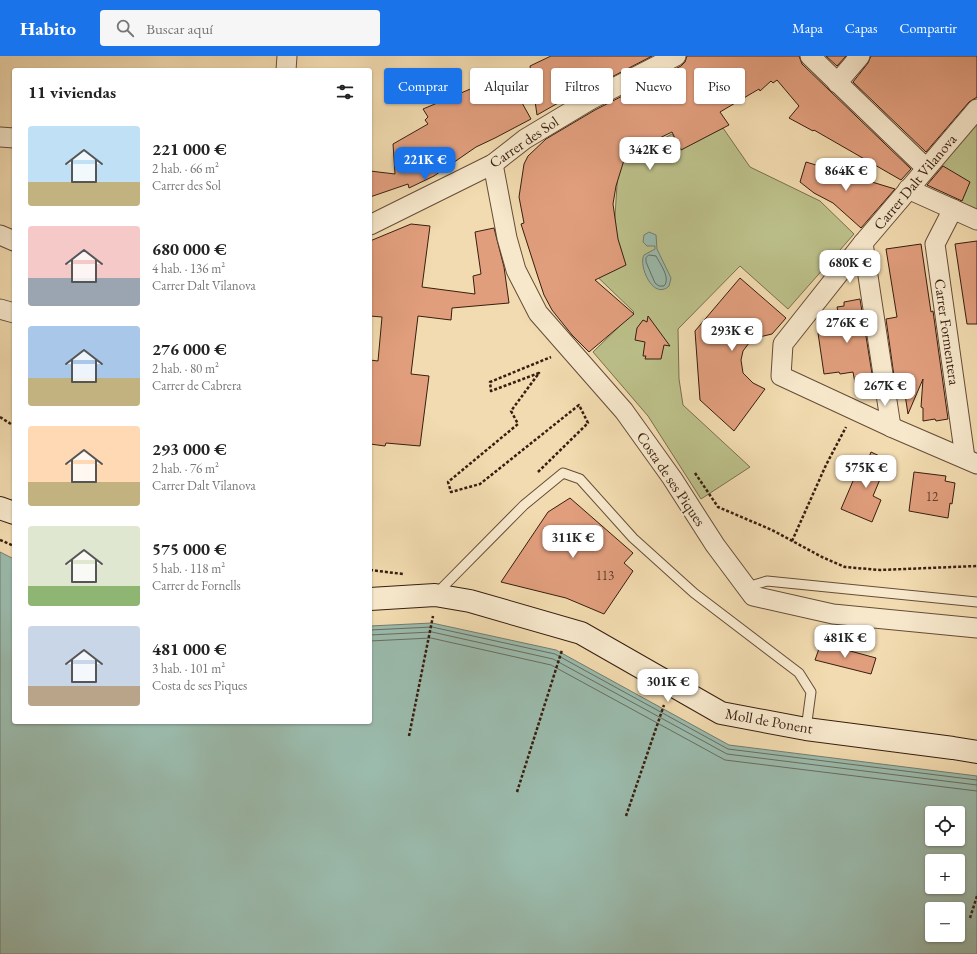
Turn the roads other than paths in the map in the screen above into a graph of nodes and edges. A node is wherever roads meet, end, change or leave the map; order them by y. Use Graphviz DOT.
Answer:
graph roads {
  1 [pos="288,56"];
  2 [pos="676,56"];
  3 [pos="810,56"];
  4 [pos="860,56"];
  5 [pos="286,68"];
  6 [pos="837,83"];
  7 [pos="977,109"];
  8 [pos="0,137"];
  9 [pos="12,138"];
  10 [pos="493,164"];
  11 [pos="926,168"];
  12 [pos="908,189"];
  13 [pos="952,209"];
  14 [pos="977,220"];
  15 [pos="372,224"];
  16 [pos="0,235"];
  17 [pos="12,240"];
  18 [pos="863,243"];
  19 [pos="0,309"];
  20 [pos="12,312"];
  21 [pos="891,427"];
  22 [pos="971,461"];
  23 [pos="0,508"];
  24 [pos="12,512"];
  25 [pos="747,587"];
  26 [pos="372,599"];
  27 [pos="977,602"];
  28 [pos="434,606"];
  29 [pos="977,628"];
  30 [pos="806,729"];
  31 [pos="977,752"];
  1 -- 5 [label="street"];
  2 -- 10 [label="street, Carrer des Sol"];
  3 -- 6 [label="street"];
  4 -- 6 [label="street"];
  6 -- 11 [label="street"];
  7 -- 11 [label="street, Carrer Dalt Vilanova"];
  8 -- 9 [label="street"];
  10 -- 15 [label="street, Carrer des Sol"];
  10 -- 25 [label="street, Costa de ses Piques"];
  11 -- 12 [label="street, Carrer Dalt Vilanova"];
  12 -- 13 [label="street"];
  12 -- 18 [label="street, Carrer Dalt Vilanova"];
  13 -- 14 [label="street"];
  13 -- 22 [label="street, Carrer Formentera"];
  16 -- 17 [label="street"];
  18 -- 21 [label="street"];
  18 -- 21 [label="street, Carrer Dalt Vilanova"];
  19 -- 20 [label="street"];
  21 -- 22 [label="street"];
  23 -- 24 [label="street"];
  25 -- 27 [label="lane"];
  25 -- 29 [label="street, Costa de ses Piques"];
  26 -- 28 [label="street, Moll de Ponent"];
  28 -- 30 [label="street, Moll de Ponent"];
  28 -- 30 [label="lane"];
  30 -- 31 [label="street, Moll de Ponent"];
}
